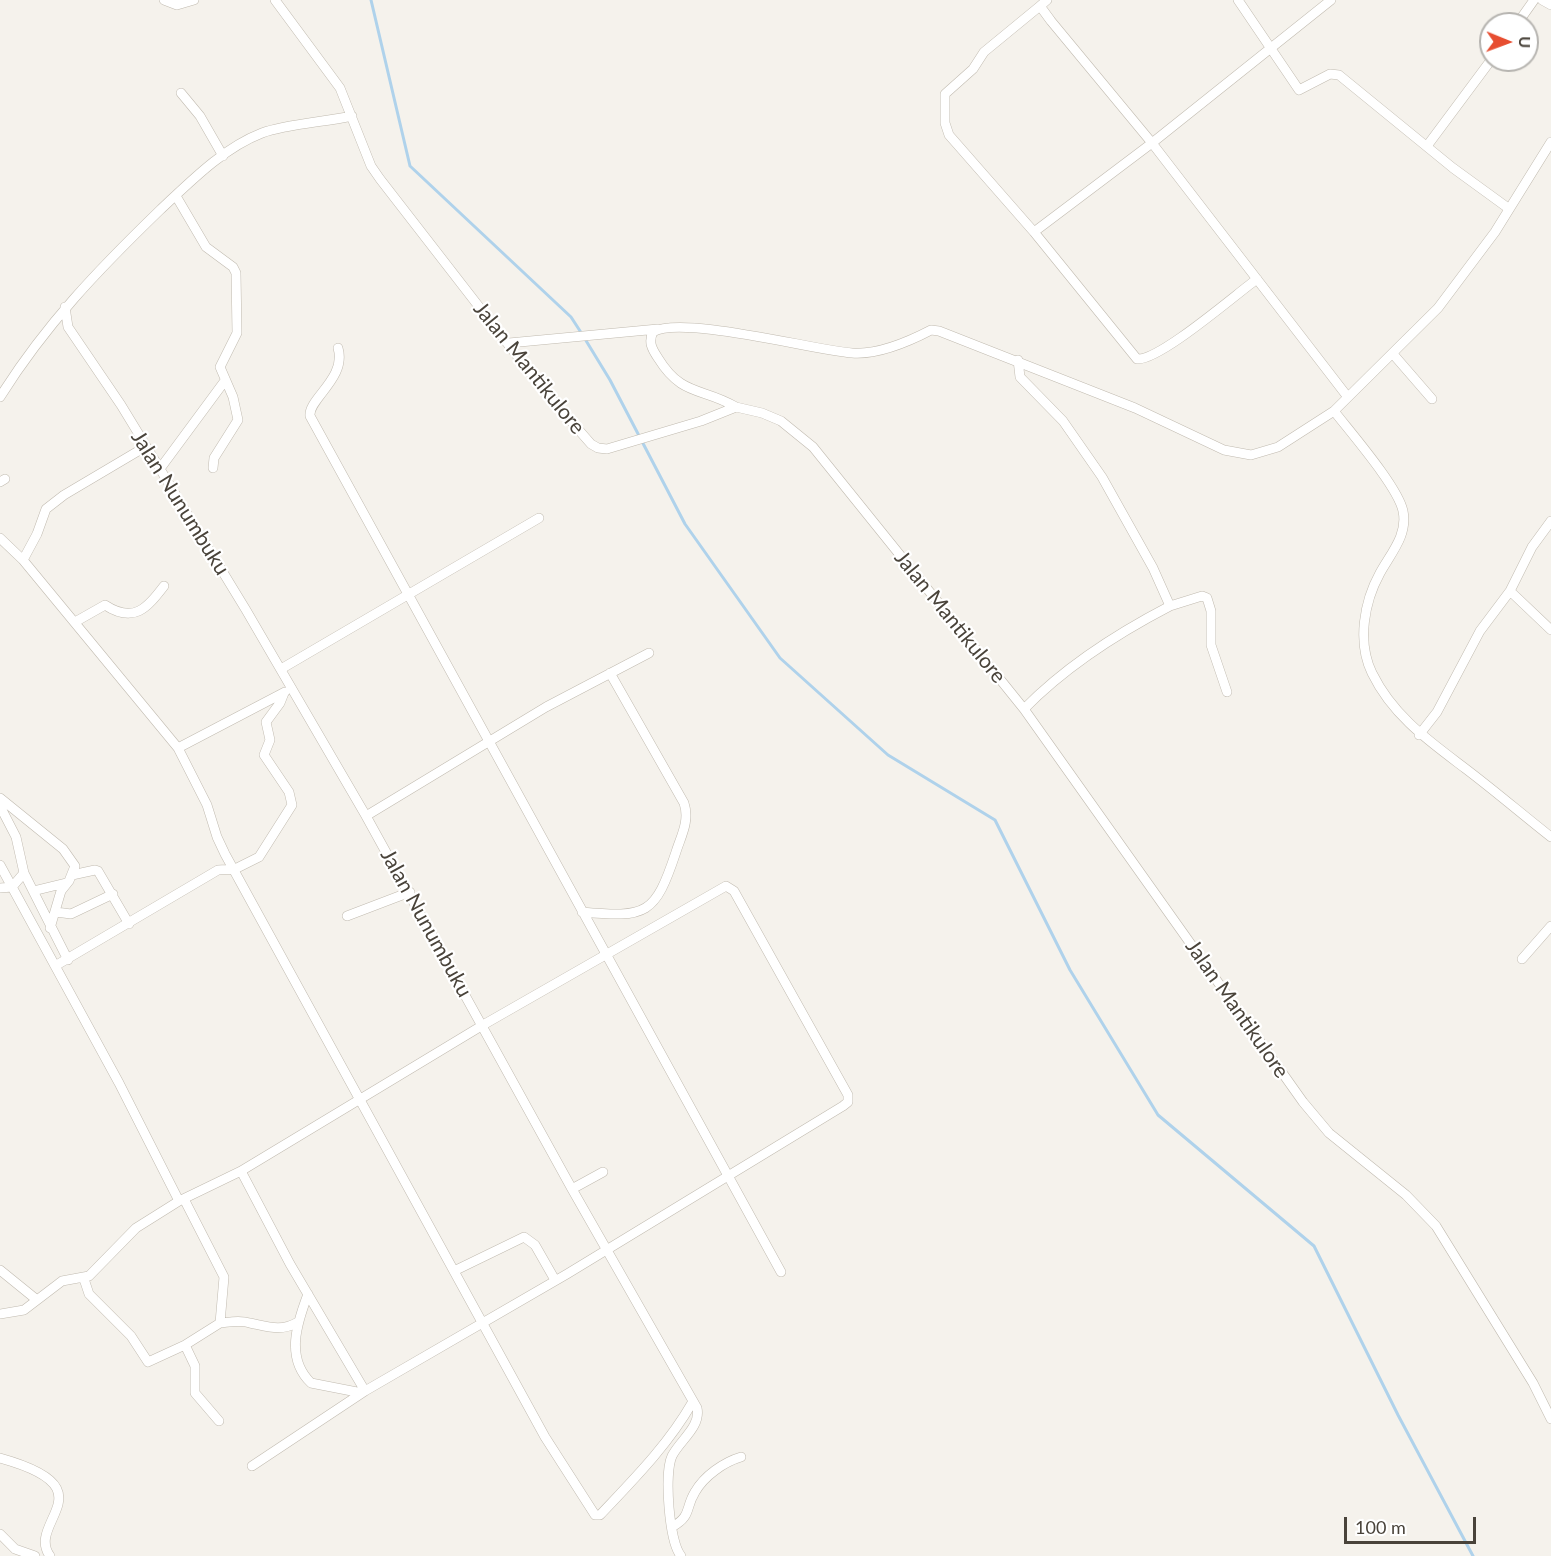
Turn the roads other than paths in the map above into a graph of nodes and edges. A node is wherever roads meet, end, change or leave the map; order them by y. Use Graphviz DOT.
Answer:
graph roads {
  1 [pos="164,0"];
  2 [pos="194,0"];
  3 [pos="275,0"];
  4 [pos="1238,0"];
  5 [pos="1330,0"];
  6 [pos="1542,0"];
  7 [pos="1043,3"];
  8 [pos="1551,5"];
  9 [pos="1270,49"];
  10 [pos="1482,72"];
  11 [pos="181,93"];
  12 [pos="352,116"];
  13 [pos="1551,142"];
  14 [pos="1152,143"];
  15 [pos="1427,146"];
  16 [pos="223,156"];
  17 [pos="176,196"];
  18 [pos="1508,208"];
  19 [pos="1034,232"];
  20 [pos="1257,279"];
  21 [pos="65,307"];
  22 [pos="658,329"];
  23 [pos="509,343"];
  24 [pos="338,348"];
  25 [pos="1393,354"];
  26 [pos="1018,360"];
  27 [pos="224,382"];
  28 [pos="1347,396"];
  29 [pos="0,397"];
  30 [pos="1432,399"];
  31 [pos="736,407"];
  32 [pos="1334,411"];
  33 [pos="145,447"];
  34 [pos="213,468"];
  35 [pos="159,470"];
  36 [pos="539,518"];
  37 [pos="1551,521"];
  38 [pos="0,538"];
  39 [pos="23,560"];
  40 [pos="165,586"];
  41 [pos="1510,591"];
  42 [pos="409,596"];
  43 [pos="1170,606"];
  44 [pos="75,622"];
  45 [pos="1551,630"];
  46 [pos="649,653"];
  47 [pos="281,669"];
  48 [pos="610,673"];
  49 [pos="288,691"];
  50 [pos="1227,692"];
  51 [pos="1024,709"];
  52 [pos="1419,735"];
  53 [pos="490,741"];
  54 [pos="178,748"];
  55 [pos="0,798"];
  56 [pos="0,806"];
  57 [pos="366,816"];
  58 [pos="1551,837"];
  59 [pos="0,865"];
  60 [pos="235,869"];
  61 [pos="24,873"];
  62 [pos="70,879"];
  63 [pos="12,887"];
  64 [pos="0,888"];
  65 [pos="33,891"];
  66 [pos="410,892"];
  67 [pos="113,894"];
  68 [pos="56,912"];
  69 [pos="582,912"];
  70 [pos="347,916"];
  71 [pos="129,924"];
  72 [pos="1551,927"];
  73 [pos="50,928"];
  74 [pos="606,955"];
  75 [pos="1522,959"];
  76 [pos="68,960"];
  77 [pos="56,966"];
  78 [pos="483,1026"];
  79 [pos="361,1101"];
  80 [pos="241,1171"];
  81 [pos="603,1172"];
  82 [pos="728,1174"];
  83 [pos="572,1189"];
  84 [pos="182,1200"];
  85 [pos="607,1249"];
  86 [pos="0,1270"];
  87 [pos="454,1271"];
  88 [pos="781,1272"];
  89 [pos="84,1279"];
  90 [pos="555,1280"];
  91 [pos="308,1294"];
  92 [pos="37,1299"];
  93 [pos="0,1314"];
  94 [pos="298,1322"];
  95 [pos="482,1322"];
  96 [pos="220,1323"];
  97 [pos="184,1345"];
  98 [pos="364,1392"];
  99 [pos="692,1403"];
  100 [pos="1551,1419"];
  101 [pos="219,1421"];
  102 [pos="741,1457"];
  103 [pos="0,1458"];
  104 [pos="252,1466"];
  105 [pos="672,1527"];
  106 [pos="0,1534"];
  107 [pos="35,1556"];
  108 [pos="50,1556"];
  109 [pos="681,1556"];
  1 -- 2 [label="street"];
  3 -- 12 [label="street, Jalan Mantikulore"];
  4 -- 9 [label="street"];
  5 -- 9 [label="street"];
  6 -- 8 [label="street"];
  7 -- 14 [label="street"];
  7 -- 19 [label="street"];
  9 -- 14 [label="street"];
  9 -- 15 [label="street"];
  10 -- 15 [label="street"];
  11 -- 16 [label="street"];
  12 -- 16 [label="street"];
  12 -- 23 [label="street, Jalan Mantikulore"];
  13 -- 18 [label="street"];
  14 -- 19 [label="street"];
  14 -- 20 [label="street"];
  15 -- 18 [label="street"];
  16 -- 17 [label="street"];
  17 -- 21 [label="street"];
  17 -- 27 [label="street"];
  18 -- 25 [label="street"];
  19 -- 20 [label="street"];
  20 -- 28 [label="street"];
  21 -- 29 [label="street"];
  21 -- 33 [label="street, Jalan Nunumbuku"];
  22 -- 23 [label="street"];
  22 -- 26 [label="street"];
  22 -- 31 [label="street"];
  23 -- 31 [label="street, Jalan Mantikulore"];
  24 -- 42 [label="street"];
  25 -- 28 [label="street"];
  25 -- 30 [label="street"];
  26 -- 32 [label="street"];
  26 -- 43 [label="street"];
  27 -- 34 [label="street"];
  27 -- 35 [label="street"];
  28 -- 32 [label="street"];
  31 -- 51 [label="street, Jalan Mantikulore"];
  32 -- 52 [label="street"];
  33 -- 35 [label="street, Jalan Nunumbuku"];
  33 -- 39 [label="street"];
  35 -- 47 [label="street, Jalan Nunumbuku"];
  36 -- 42 [label="street"];
  37 -- 41 [label="street"];
  38 -- 39 [label="street"];
  39 -- 44 [label="street"];
  40 -- 44 [label="street"];
  41 -- 45 [label="street"];
  41 -- 52 [label="street"];
  42 -- 47 [label="street"];
  42 -- 53 [label="street"];
  43 -- 50 [label="street"];
  43 -- 51 [label="street"];
  44 -- 54 [label="street"];
  46 -- 48 [label="street"];
  47 -- 49 [label="street, Jalan Nunumbuku"];
  48 -- 53 [label="street"];
  48 -- 69 [label="street"];
  49 -- 54 [label="street"];
  49 -- 57 [label="street, Jalan Nunumbuku"];
  49 -- 60 [label="street"];
  51 -- 100 [label="street, Jalan Mantikulore"];
  52 -- 58 [label="street"];
  53 -- 57 [label="street"];
  53 -- 69 [label="street"];
  54 -- 60 [label="street"];
  55 -- 62 [label="street"];
  56 -- 61 [label="street"];
  57 -- 66 [label="street, Jalan Nunumbuku"];
  59 -- 63 [label="street"];
  60 -- 71 [label="street"];
  60 -- 79 [label="street"];
  61 -- 63 [label="street"];
  61 -- 65 [label="street"];
  62 -- 65 [label="street"];
  62 -- 67 [label="street"];
  62 -- 68 [label="street"];
  63 -- 64 [label="street"];
  63 -- 77 [label="street"];
  65 -- 73 [label="street"];
  66 -- 70 [label="street"];
  66 -- 78 [label="street, Jalan Nunumbuku"];
  67 -- 68 [label="street"];
  67 -- 71 [label="street"];
  68 -- 73 [label="street"];
  69 -- 74 [label="street"];
  71 -- 76 [label="street"];
  72 -- 75 [label="street"];
  73 -- 76 [label="street"];
  74 -- 78 [label="street"];
  74 -- 82 [label="street"];
  74 -- 82 [label="street"];
  76 -- 77 [label="street"];
  77 -- 84 [label="street"];
  78 -- 79 [label="street"];
  78 -- 83 [label="street, Jalan Nunumbuku"];
  79 -- 80 [label="street"];
  79 -- 87 [label="street"];
  80 -- 84 [label="street"];
  80 -- 91 [label="street"];
  81 -- 83 [label="street"];
  82 -- 85 [label="street"];
  82 -- 88 [label="street"];
  83 -- 85 [label="street, Jalan Nunumbuku"];
  84 -- 89 [label="street"];
  84 -- 96 [label="street"];
  85 -- 90 [label="street"];
  85 -- 99 [label="street, Jalan Nunumbuku"];
  86 -- 92 [label="street"];
  87 -- 90 [label="street"];
  87 -- 95 [label="street"];
  89 -- 92 [label="street"];
  89 -- 97 [label="street"];
  90 -- 95 [label="street"];
  91 -- 94 [label="street"];
  91 -- 98 [label="street"];
  92 -- 93 [label="street"];
  94 -- 96 [label="street"];
  94 -- 98 [label="street"];
  95 -- 98 [label="street"];
  95 -- 99 [label="street"];
  96 -- 97 [label="street"];
  97 -- 101 [label="street"];
  98 -- 104 [label="street"];
  99 -- 105 [label="street"];
  102 -- 105 [label="street"];
  103 -- 108 [label="street"];
  105 -- 109 [label="street"];
  106 -- 107 [label="street"];
}
